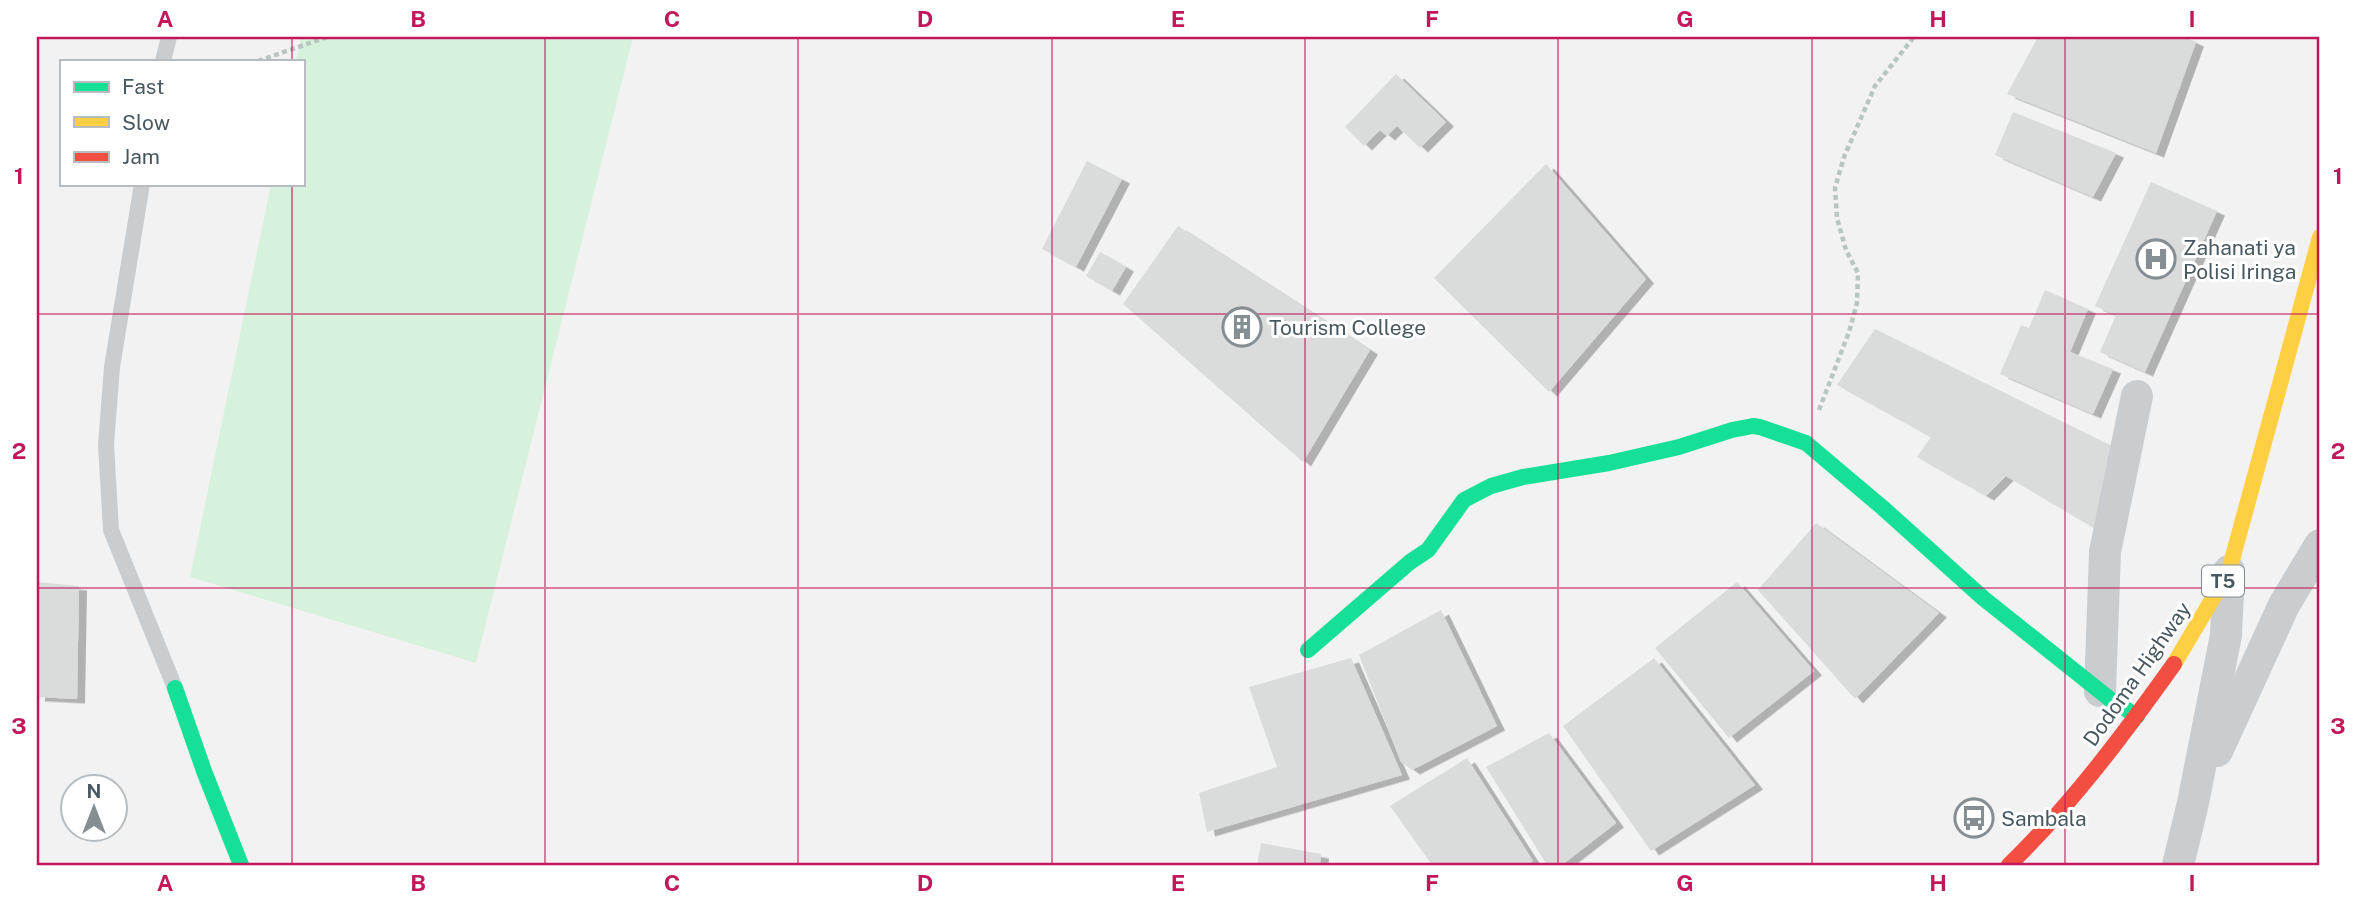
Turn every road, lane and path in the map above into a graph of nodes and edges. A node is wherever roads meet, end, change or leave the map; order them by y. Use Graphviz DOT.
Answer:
graph roads {
  1 [pos="169,37"];
  2 [pos="327,37"];
  3 [pos="1914,37"];
  4 [pos="318,38"];
  5 [pos="163,60"];
  6 [pos="261,60"];
  7 [pos="142,186"];
  8 [pos="2320,237"];
  9 [pos="2137,396"];
  10 [pos="1806,443"];
  11 [pos="2320,545"];
  12 [pos="2229,571"];
  13 [pos="1308,650"];
  14 [pos="175,688"];
  15 [pos="2100,691"];
  16 [pos="2137,716"];
  17 [pos="2193,803"];
  18 [pos="241,865"];
  19 [pos="2009,865"];
  20 [pos="2178,865"];
  1 -- 5 [label="lane"];
  2 -- 4 [label="path"];
  3 -- 10 [label="path"];
  4 -- 6 [label="path"];
  7 -- 14 [label="lane"];
  8 -- 12 [label="main road, Dodoma Highway / T5"];
  9 -- 15 [label="street"];
  10 -- 13 [label="main road"];
  10 -- 15 [label="main road"];
  11 -- 17 [label="street"];
  12 -- 16 [label="main road, Dodoma Highway / T5"];
  12 -- 17 [label="street"];
  14 -- 18 [label="main road"];
  15 -- 16 [label="main road"];
  16 -- 19 [label="main road, Dodoma Highway / T5"];
  17 -- 20 [label="street"];
}
